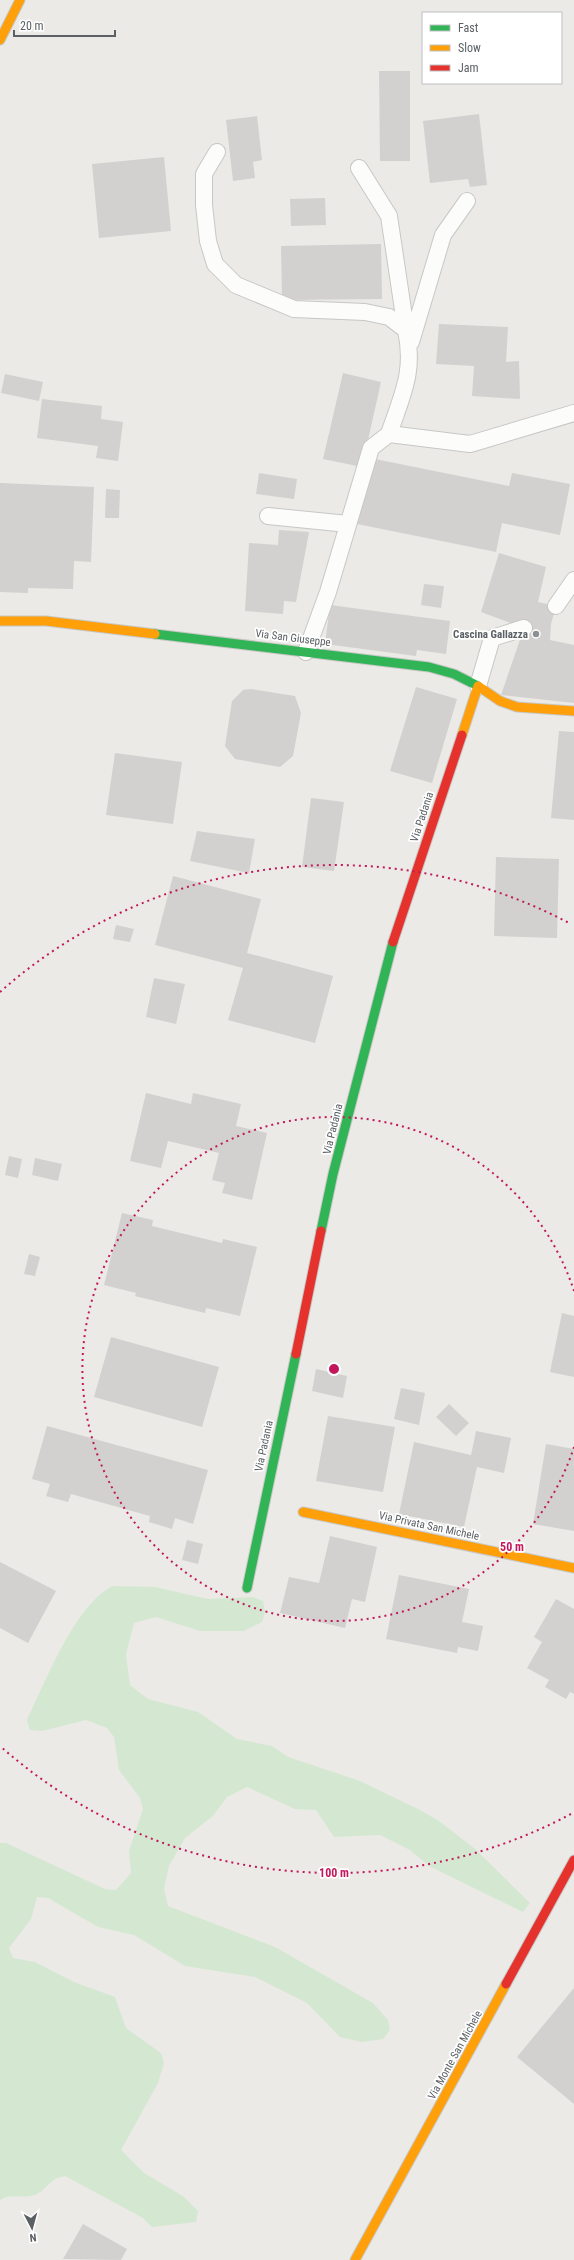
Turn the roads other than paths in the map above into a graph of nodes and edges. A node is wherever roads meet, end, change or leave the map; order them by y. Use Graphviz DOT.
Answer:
graph roads {
  1 [pos="20,0"];
  2 [pos="0,40"];
  3 [pos="217,152"];
  4 [pos="360,168"];
  5 [pos="467,201"];
  6 [pos="406,330"];
  7 [pos="410,346"];
  8 [pos="574,413"];
  9 [pos="389,434"];
  10 [pos="268,516"];
  11 [pos="348,524"];
  12 [pos="574,580"];
  13 [pos="556,606"];
  14 [pos="0,621"];
  15 [pos="524,628"];
  16 [pos="306,652"];
  17 [pos="478,686"];
  18 [pos="574,711"];
  19 [pos="303,1512"];
  20 [pos="574,1568"];
  21 [pos="247,1588"];
  22 [pos="574,1860"];
  23 [pos="356,2260"];
  1 -- 2 [label="main road"];
  3 -- 6 [label="lane"];
  4 -- 6 [label="lane"];
  5 -- 7 [label="lane"];
  6 -- 7 [label="lane"];
  7 -- 9 [label="lane"];
  8 -- 9 [label="lane"];
  9 -- 11 [label="lane"];
  10 -- 11 [label="lane"];
  11 -- 16 [label="lane"];
  12 -- 13 [label="lane"];
  14 -- 16 [label="main road, Via San Giuseppe"];
  15 -- 17 [label="lane"];
  16 -- 17 [label="main road, Via San Giuseppe"];
  17 -- 18 [label="main road, Via San Giuseppe"];
  17 -- 21 [label="main road, Via Padania"];
  19 -- 20 [label="main road, Via Privata San Michele"];
  22 -- 23 [label="main road, Via Monte San Michele"];
}
